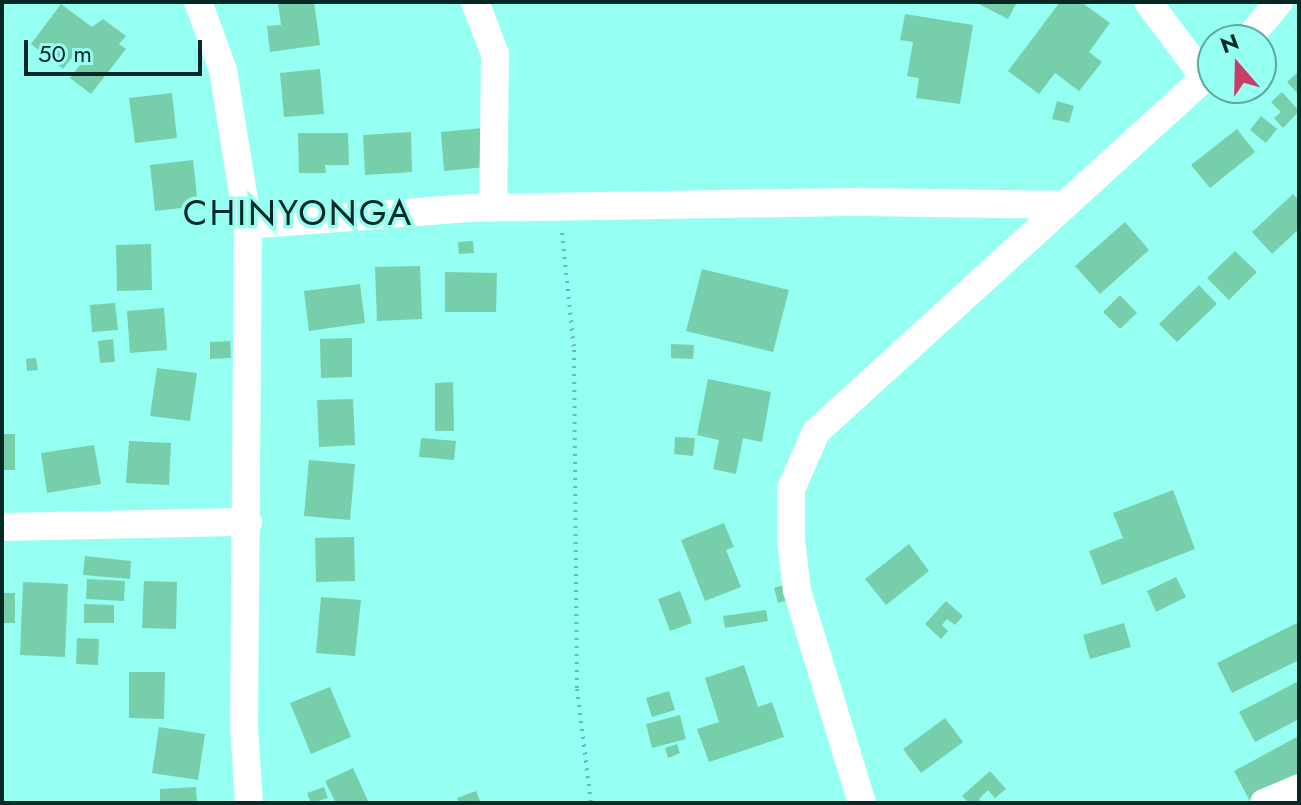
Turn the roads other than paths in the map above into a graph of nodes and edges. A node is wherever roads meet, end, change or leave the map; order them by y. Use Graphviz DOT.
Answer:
graph roads {
  1 [pos="198,2"];
  2 [pos="475,2"];
  3 [pos="1148,2"];
  4 [pos="1279,2"];
  5 [pos="1260,24"];
  6 [pos="1197,60"];
  7 [pos="1197,85"];
  8 [pos="1065,205"];
  9 [pos="493,208"];
  10 [pos="248,225"];
  11 [pos="248,522"];
  12 [pos="2,527"];
  13 [pos="1299,788"];
  14 [pos="249,803"];
  15 [pos="862,803"];
  16 [pos="1264,803"];
  1 -- 10 [label="street"];
  2 -- 9 [label="street"];
  3 -- 6 [label="street"];
  4 -- 5 [label="street"];
  7 -- 8 [label="street"];
  8 -- 9 [label="street"];
  8 -- 15 [label="street"];
  9 -- 10 [label="street"];
  10 -- 11 [label="street"];
  11 -- 12 [label="street"];
  11 -- 14 [label="street"];
  13 -- 16 [label="street"];
}
